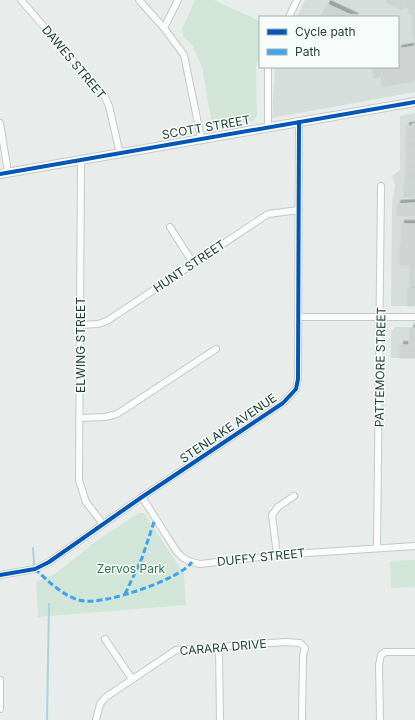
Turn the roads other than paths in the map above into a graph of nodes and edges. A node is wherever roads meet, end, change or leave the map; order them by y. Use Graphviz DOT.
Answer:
graph roads {
  1 [pos="21,0"];
  2 [pos="139,0"];
  3 [pos="178,0"];
  4 [pos="297,0"];
  5 [pos="289,16"];
  6 [pos="164,28"];
  7 [pos="268,68"];
  8 [pos="415,102"];
  9 [pos="299,122"];
  10 [pos="0,123"];
  11 [pos="268,127"];
  12 [pos="201,138"];
  13 [pos="120,154"];
  14 [pos="81,160"];
  15 [pos="4,173"];
  16 [pos="381,186"];
  17 [pos="299,210"];
  18 [pos="170,227"];
  19 [pos="193,263"];
  20 [pos="381,317"];
  21 [pos="415,317"];
  22 [pos="299,318"];
  23 [pos="80,325"];
  24 [pos="216,349"];
  25 [pos="80,418"];
  26 [pos="294,496"];
  27 [pos="142,497"];
  28 [pos="103,524"];
  29 [pos="415,546"];
  30 [pos="377,548"];
  31 [pos="277,555"];
  32 [pos="0,575"];
  33 [pos="105,639"];
  34 [pos="219,647"];
  35 [pos="415,652"];
  36 [pos="132,679"];
  37 [pos="0,680"];
  38 [pos="0,710"];
  39 [pos="96,720"];
  40 [pos="220,720"];
  41 [pos="302,720"];
  42 [pos="380,720"];
  1 -- 13 [label="street, DAWES STREET"];
  2 -- 6 [label="street"];
  3 -- 6 [label="street"];
  4 -- 5 [label="street"];
  6 -- 12 [label="street"];
  7 -- 11 [label="street"];
  8 -- 9 [label="street, SCOTT STREET"];
  9 -- 11 [label="street, SCOTT STREET"];
  9 -- 17 [label="street, STENLAKE AVENUE"];
  10 -- 15 [label="street"];
  11 -- 12 [label="street, SCOTT STREET"];
  12 -- 13 [label="street, SCOTT STREET"];
  13 -- 14 [label="street, SCOTT STREET"];
  14 -- 15 [label="street, SCOTT STREET"];
  14 -- 23 [label="street, ELWING STREET"];
  16 -- 20 [label="street, PATTEMORE STREET"];
  17 -- 19 [label="street, HUNT STREET"];
  17 -- 22 [label="street, STENLAKE AVENUE"];
  18 -- 19 [label="street"];
  19 -- 23 [label="street, HUNT STREET"];
  20 -- 21 [label="street"];
  20 -- 22 [label="street"];
  20 -- 30 [label="street, PATTEMORE STREET"];
  22 -- 27 [label="street, STENLAKE AVENUE"];
  23 -- 25 [label="street, ELWING STREET"];
  24 -- 25 [label="street"];
  25 -- 28 [label="street, ELWING STREET"];
  26 -- 31 [label="street"];
  27 -- 28 [label="street, STENLAKE AVENUE"];
  27 -- 31 [label="street, DUFFY STREET"];
  28 -- 32 [label="street, STENLAKE AVENUE"];
  29 -- 30 [label="street, DUFFY STREET"];
  30 -- 31 [label="street, DUFFY STREET"];
  33 -- 36 [label="street"];
  34 -- 36 [label="street, CARARA DRIVE"];
  34 -- 40 [label="street"];
  34 -- 41 [label="street, CARARA DRIVE"];
  35 -- 42 [label="street"];
  36 -- 39 [label="street, CARARA DRIVE"];
  37 -- 38 [label="street"];
}
